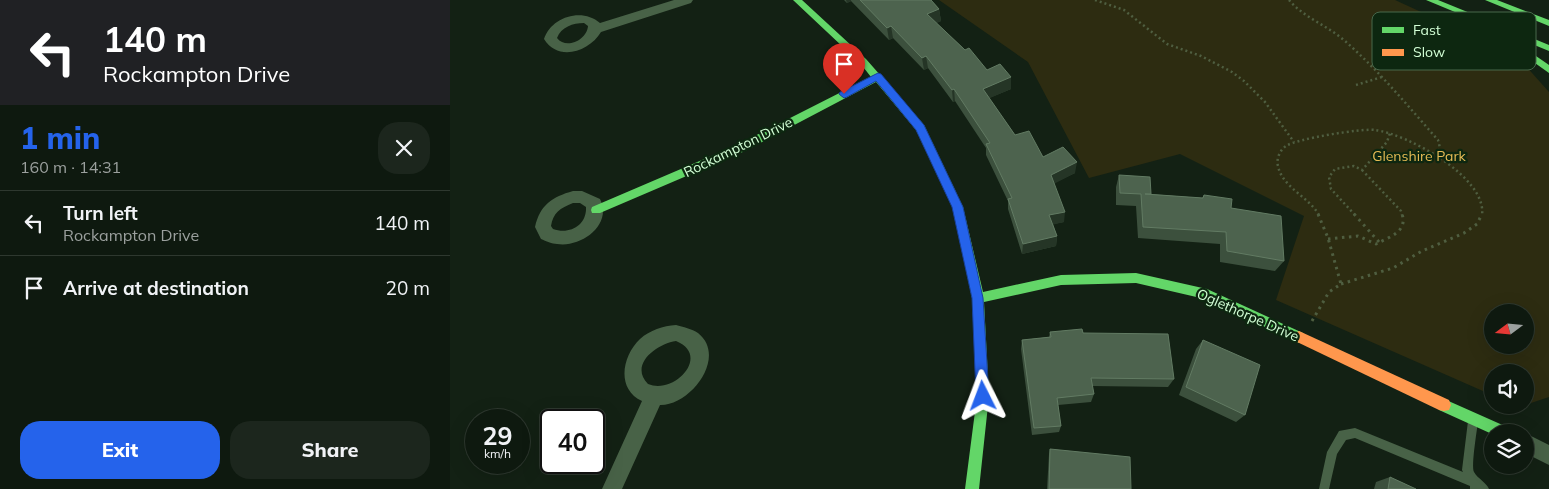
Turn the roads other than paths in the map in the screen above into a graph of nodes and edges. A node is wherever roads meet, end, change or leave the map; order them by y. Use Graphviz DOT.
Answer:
graph roads {
  1 [pos="687,0"];
  2 [pos="797,0"];
  3 [pos="1430,0"];
  4 [pos="1489,0"];
  5 [pos="1507,7"];
  6 [pos="1458,12"];
  7 [pos="1520,12"];
  8 [pos="1533,12"];
  9 [pos="1549,12"];
  10 [pos="1536,13"];
  11 [pos="1536,18"];
  12 [pos="1549,23"];
  13 [pos="595,29"];
  14 [pos="1536,43"];
  15 [pos="1549,48"];
  16 [pos="1536,61"];
  17 [pos="1549,70"];
  18 [pos="878,76"];
  19 [pos="596,210"];
  20 [pos="978,298"];
  21 [pos="654,396"];
  22 [pos="1473,419"];
  23 [pos="1484,424"];
  24 [pos="1534,448"];
  25 [pos="1549,455"];
  26 [pos="1478,487"];
  27 [pos="612,489"];
  28 [pos="972,489"];
  29 [pos="1324,489"];
  1 -- 13 [label="street"];
  2 -- 18 [label="street"];
  3 -- 6 [label="street"];
  4 -- 5 [label="street"];
  5 -- 7 [label="street"];
  5 -- 8 [label="street"];
  9 -- 10 [label="street"];
  11 -- 12 [label="street"];
  14 -- 15 [label="street"];
  16 -- 17 [label="street"];
  18 -- 19 [label="street, Rockampton Drive"];
  18 -- 20 [label="street"];
  20 -- 22 [label="street, Oglethorpe Drive"];
  20 -- 28 [label="street"];
  21 -- 27 [label="street"];
  22 -- 23 [label="street, Oglethorpe Drive"];
  22 -- 26 [label="lane"];
  24 -- 25 [label="street"];
  26 -- 29 [label="lane"];
}
